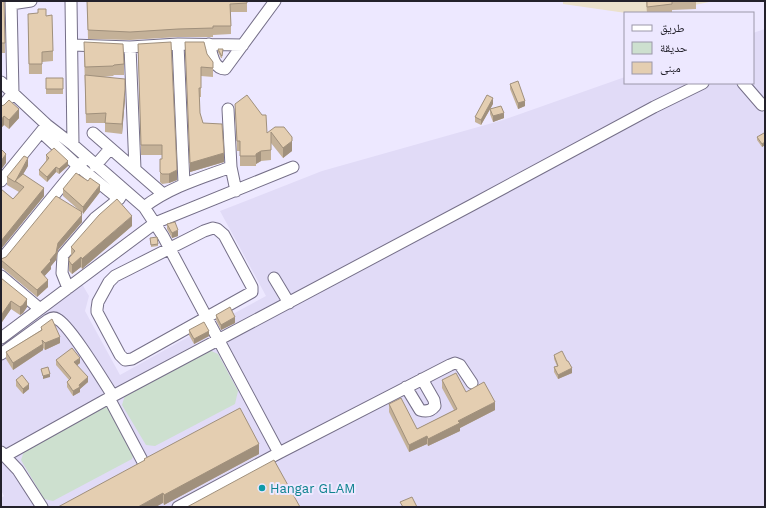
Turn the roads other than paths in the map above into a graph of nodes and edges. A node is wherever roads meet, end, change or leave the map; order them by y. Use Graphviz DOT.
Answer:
graph roads {
  1 [pos="31,1"];
  2 [pos="71,1"];
  3 [pos="275,1"];
  4 [pos="11,2"];
  5 [pos="178,44"];
  6 [pos="209,44"];
  7 [pos="72,45"];
  8 [pos="243,45"];
  9 [pos="130,47"];
  10 [pos="1,82"];
  11 [pos="700,84"];
  12 [pos="744,84"];
  13 [pos="13,93"];
  14 [pos="762,105"];
  15 [pos="1,108"];
  16 [pos="228,109"];
  17 [pos="44,128"];
  18 [pos="93,133"];
  19 [pos="73,145"];
  20 [pos="110,149"];
  21 [pos="91,162"];
  22 [pos="78,166"];
  23 [pos="231,167"];
  24 [pos="293,168"];
  25 [pos="135,169"];
  26 [pos="1,181"];
  27 [pos="184,184"];
  28 [pos="236,191"];
  29 [pos="163,194"];
  30 [pos="122,195"];
  31 [pos="144,207"];
  32 [pos="155,224"];
  33 [pos="169,248"];
  34 [pos="1,260"];
  35 [pos="1,276"];
  36 [pos="274,278"];
  37 [pos="68,288"];
  38 [pos="289,303"];
  39 [pos="40,309"];
  40 [pos="206,318"];
  41 [pos="1,338"];
  42 [pos="218,340"];
  43 [pos="1,354"];
  44 [pos="422,379"];
  45 [pos="472,384"];
  46 [pos="406,387"];
  47 [pos="111,397"];
  48 [pos="279,453"];
  49 [pos="3,454"];
  50 [pos="142,462"];
  51 [pos="42,507"];
  52 [pos="178,507"];
  1 -- 4 [label="street"];
  2 -- 7 [label="street"];
  3 -- 8 [label="street"];
  4 -- 13 [label="street"];
  5 -- 6 [label="street"];
  5 -- 9 [label="street"];
  5 -- 27 [label="street"];
  6 -- 8 [label="street"];
  6 -- 8 [label="street"];
  7 -- 9 [label="street"];
  7 -- 19 [label="street"];
  9 -- 25 [label="street"];
  10 -- 13 [label="street"];
  11 -- 38 [label="street"];
  12 -- 14 [label="street"];
  13 -- 15 [label="street"];
  13 -- 17 [label="street"];
  16 -- 23 [label="street"];
  17 -- 19 [label="street"];
  17 -- 22 [label="street"];
  17 -- 26 [label="street"];
  18 -- 20 [label="street"];
  19 -- 21 [label="street"];
  20 -- 21 [label="street"];
  20 -- 25 [label="street"];
  21 -- 22 [label="street"];
  21 -- 30 [label="street"];
  22 -- 30 [label="street"];
  22 -- 34 [label="street"];
  23 -- 27 [label="street"];
  23 -- 28 [label="street"];
  24 -- 28 [label="street"];
  25 -- 29 [label="street"];
  27 -- 29 [label="street"];
  28 -- 32 [label="street"];
  29 -- 31 [label="street"];
  30 -- 31 [label="street"];
  30 -- 37 [label="street"];
  31 -- 32 [label="street"];
  32 -- 33 [label="street"];
  32 -- 37 [label="street"];
  33 -- 40 [label="street"];
  33 -- 40 [label="street"];
  33 -- 40 [label="street"];
  35 -- 39 [label="street"];
  36 -- 38 [label="street"];
  37 -- 39 [label="street"];
  38 -- 42 [label="street"];
  39 -- 41 [label="street"];
  40 -- 42 [label="street"];
  42 -- 47 [label="street"];
  42 -- 48 [label="street"];
  43 -- 47 [label="street"];
  44 -- 45 [label="street"];
  44 -- 46 [label="street"];
  44 -- 46 [label="street"];
  46 -- 48 [label="street"];
  47 -- 49 [label="street"];
  47 -- 50 [label="street"];
  48 -- 52 [label="street"];
  49 -- 51 [label="street"];
}
